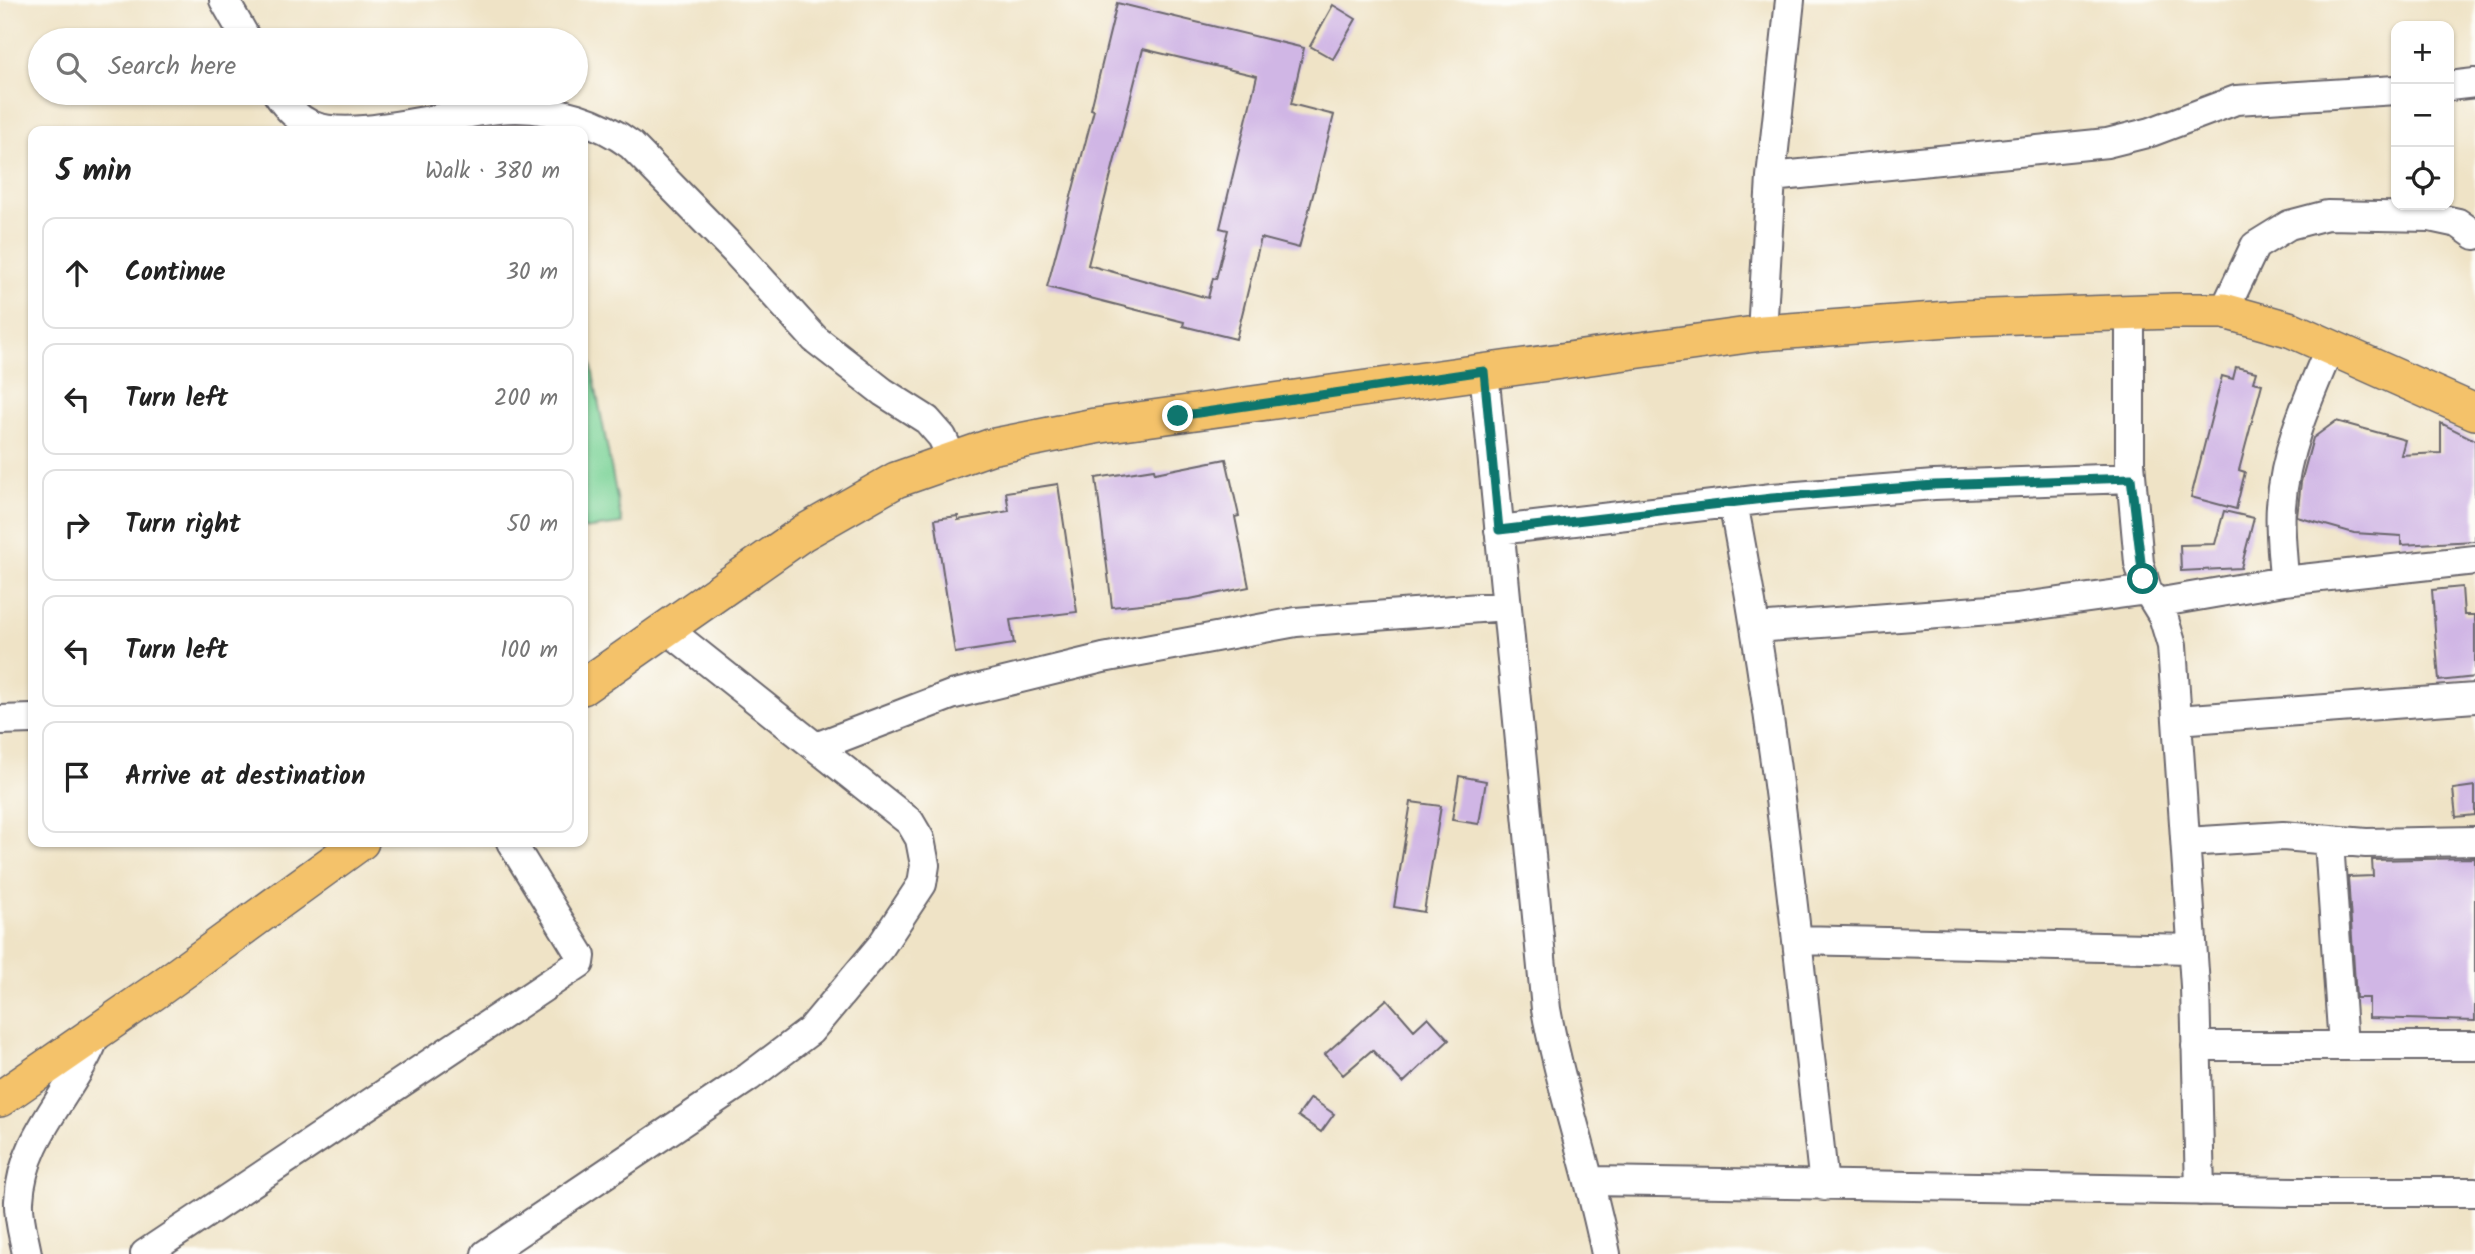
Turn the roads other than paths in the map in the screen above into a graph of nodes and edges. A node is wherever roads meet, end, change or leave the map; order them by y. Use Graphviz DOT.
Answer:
graph roads {
  1 [pos="224,0"];
  2 [pos="1790,0"];
  3 [pos="240,28"];
  4 [pos="2475,83"];
  5 [pos="2454,85"];
  6 [pos="2391,90"];
  7 [pos="285,105"];
  8 [pos="317,126"];
  9 [pos="380,126"];
  10 [pos="1771,177"];
  11 [pos="2475,236"];
  12 [pos="2224,312"];
  13 [pos="2130,313"];
  14 [pos="1762,334"];
  15 [pos="2330,347"];
  16 [pos="1484,371"];
  17 [pos="2475,412"];
  18 [pos="952,458"];
  19 [pos="2131,478"];
  20 [pos="1733,503"];
  21 [pos="1499,530"];
  22 [pos="2475,560"];
  23 [pos="2284,581"];
  24 [pos="2152,597"];
  25 [pos="1506,606"];
  26 [pos="1756,628"];
  27 [pos="667,629"];
  28 [pos="588,684"];
  29 [pos="2475,698"];
  30 [pos="28,719"];
  31 [pos="0,720"];
  32 [pos="2177,720"];
  33 [pos="816,747"];
  34 [pos="2186,842"];
  35 [pos="2329,842"];
  36 [pos="2475,842"];
  37 [pos="354,847"];
  38 [pos="514,847"];
  39 [pos="1797,940"];
  40 [pos="2192,949"];
  41 [pos="97,1032"];
  42 [pos="2196,1046"];
  43 [pos="2343,1046"];
  44 [pos="2475,1046"];
  45 [pos="0,1099"];
  46 [pos="1591,1181"];
  47 [pos="1824,1186"];
  48 [pos="2200,1191"];
  49 [pos="2475,1192"];
  50 [pos="27,1254"];
  51 [pos="145,1254"];
  52 [pos="486,1254"];
  53 [pos="1606,1254"];
  1 -- 3 [label="street"];
  2 -- 10 [label="street"];
  4 -- 5 [label="street"];
  6 -- 10 [label="street"];
  7 -- 8 [label="street"];
  9 -- 18 [label="street"];
  10 -- 14 [label="street"];
  11 -- 12 [label="street"];
  12 -- 13 [label="main road"];
  12 -- 15 [label="main road"];
  13 -- 14 [label="main road"];
  13 -- 19 [label="street"];
  14 -- 16 [label="main road"];
  15 -- 17 [label="main road"];
  15 -- 23 [label="street"];
  16 -- 18 [label="main road"];
  16 -- 21 [label="street"];
  18 -- 27 [label="main road"];
  19 -- 20 [label="street"];
  19 -- 24 [label="street"];
  20 -- 21 [label="street"];
  20 -- 26 [label="street"];
  21 -- 25 [label="street"];
  22 -- 23 [label="street"];
  23 -- 24 [label="street"];
  24 -- 26 [label="street"];
  24 -- 32 [label="street"];
  25 -- 33 [label="street"];
  25 -- 46 [label="street"];
  26 -- 39 [label="street"];
  27 -- 28 [label="main road"];
  27 -- 33 [label="street"];
  29 -- 32 [label="street"];
  30 -- 31 [label="street"];
  32 -- 34 [label="street"];
  33 -- 52 [label="street"];
  34 -- 35 [label="street"];
  34 -- 40 [label="street"];
  35 -- 36 [label="street"];
  35 -- 43 [label="street"];
  37 -- 41 [label="main road"];
  38 -- 51 [label="street"];
  39 -- 40 [label="street"];
  39 -- 47 [label="street"];
  40 -- 42 [label="street"];
  41 -- 45 [label="main road"];
  41 -- 50 [label="street"];
  42 -- 43 [label="street"];
  42 -- 48 [label="street"];
  43 -- 44 [label="street"];
  46 -- 47 [label="street"];
  46 -- 53 [label="street"];
  47 -- 48 [label="street"];
  48 -- 49 [label="street"];
}
